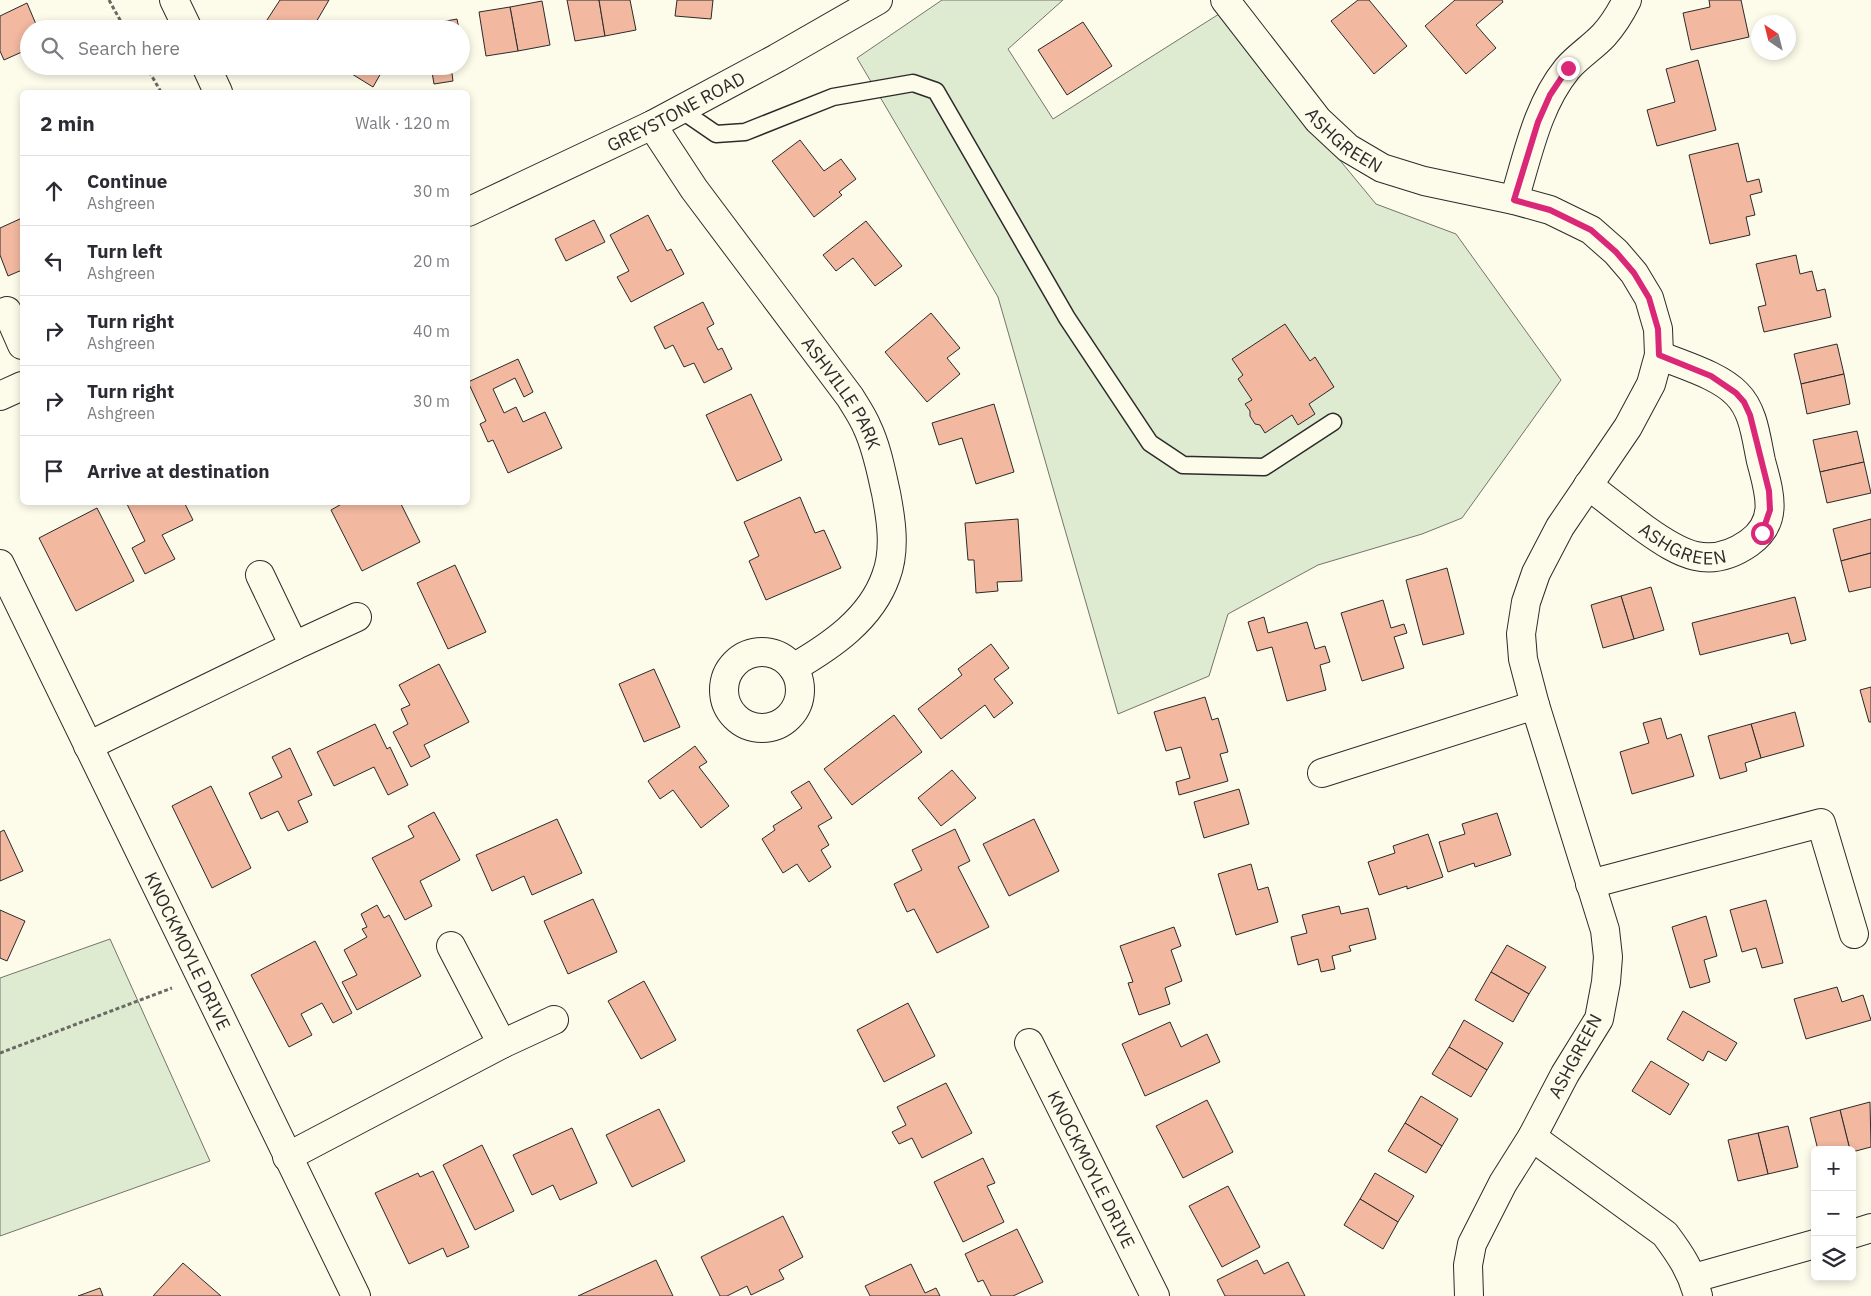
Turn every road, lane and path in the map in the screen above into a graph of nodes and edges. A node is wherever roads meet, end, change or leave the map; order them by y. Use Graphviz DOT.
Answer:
graph roads {
  1 [pos="109,0"];
  2 [pos="174,0"];
  3 [pos="878,0"];
  4 [pos="1225,0"];
  5 [pos="1627,0"];
  6 [pos="120,20"];
  7 [pos="184,20"];
  8 [pos="151,75"];
  9 [pos="210,75"];
  10 [pos="160,90"];
  11 [pos="217,90"];
  12 [pos="681,110"];
  13 [pos="652,126"];
  14 [pos="1514,200"];
  15 [pos="470,211"];
  16 [pos="10,310"];
  17 [pos="20,339"];
  18 [pos="1659,355"];
  19 [pos="20,387"];
  20 [pos="0,396"];
  21 [pos="1333,422"];
  22 [pos="1588,485"];
  23 [pos="0,564"];
  24 [pos="260,575"];
  25 [pos="357,617"];
  26 [pos="294,646"];
  27 [pos="793,668"];
  28 [pos="1535,704"];
  29 [pos="88,746"];
  30 [pos="1322,773"];
  31 [pos="1590,884"];
  32 [pos="1854,934"];
  33 [pos="451,946"];
  34 [pos="200,978"];
  35 [pos="554,1020"];
  36 [pos="1029,1043"];
  37 [pos="502,1044"];
  38 [pos="0,1053"];
  39 [pos="1532,1137"];
  40 [pos="287,1157"];
  41 [pos="1871,1228"];
  42 [pos="1856,1233"];
  43 [pos="1811,1245"];
  44 [pos="1696,1287"];
  45 [pos="356,1296"];
  46 [pos="1155,1296"];
  47 [pos="1470,1296"];
  1 -- 6 [label="path"];
  2 -- 7 [label="street"];
  3 -- 12 [label="street, GREYSTONE ROAD"];
  4 -- 14 [label="street, ASHGREEN"];
  5 -- 14 [label="street"];
  8 -- 10 [label="path"];
  9 -- 11 [label="street"];
  12 -- 13 [label="street, GREYSTONE ROAD"];
  12 -- 21 [label="lane"];
  13 -- 15 [label="street, GREYSTONE ROAD"];
  13 -- 27 [label="street, ASHVILLE PARK"];
  14 -- 18 [label="street, ASHGREEN"];
  16 -- 17 [label="street"];
  18 -- 22 [label="street, ASHGREEN"];
  18 -- 22 [label="street, ASHGREEN"];
  19 -- 20 [label="street"];
  22 -- 28 [label="street, ASHGREEN"];
  23 -- 29 [label="street, KNOCKMOYLE DRIVE"];
  24 -- 26 [label="street"];
  25 -- 26 [label="street"];
  26 -- 29 [label="street"];
  28 -- 30 [label="street"];
  28 -- 31 [label="street, ASHGREEN"];
  29 -- 34 [label="street, KNOCKMOYLE DRIVE"];
  31 -- 32 [label="street"];
  31 -- 39 [label="street, ASHGREEN"];
  33 -- 37 [label="street"];
  34 -- 38 [label="path"];
  34 -- 40 [label="street, KNOCKMOYLE DRIVE"];
  35 -- 37 [label="street"];
  36 -- 46 [label="street, KNOCKMOYLE DRIVE"];
  37 -- 40 [label="street"];
  39 -- 44 [label="street"];
  39 -- 47 [label="street, ASHGREEN"];
  40 -- 45 [label="street, KNOCKMOYLE DRIVE"];
  41 -- 42 [label="street"];
  43 -- 44 [label="street"];
}
